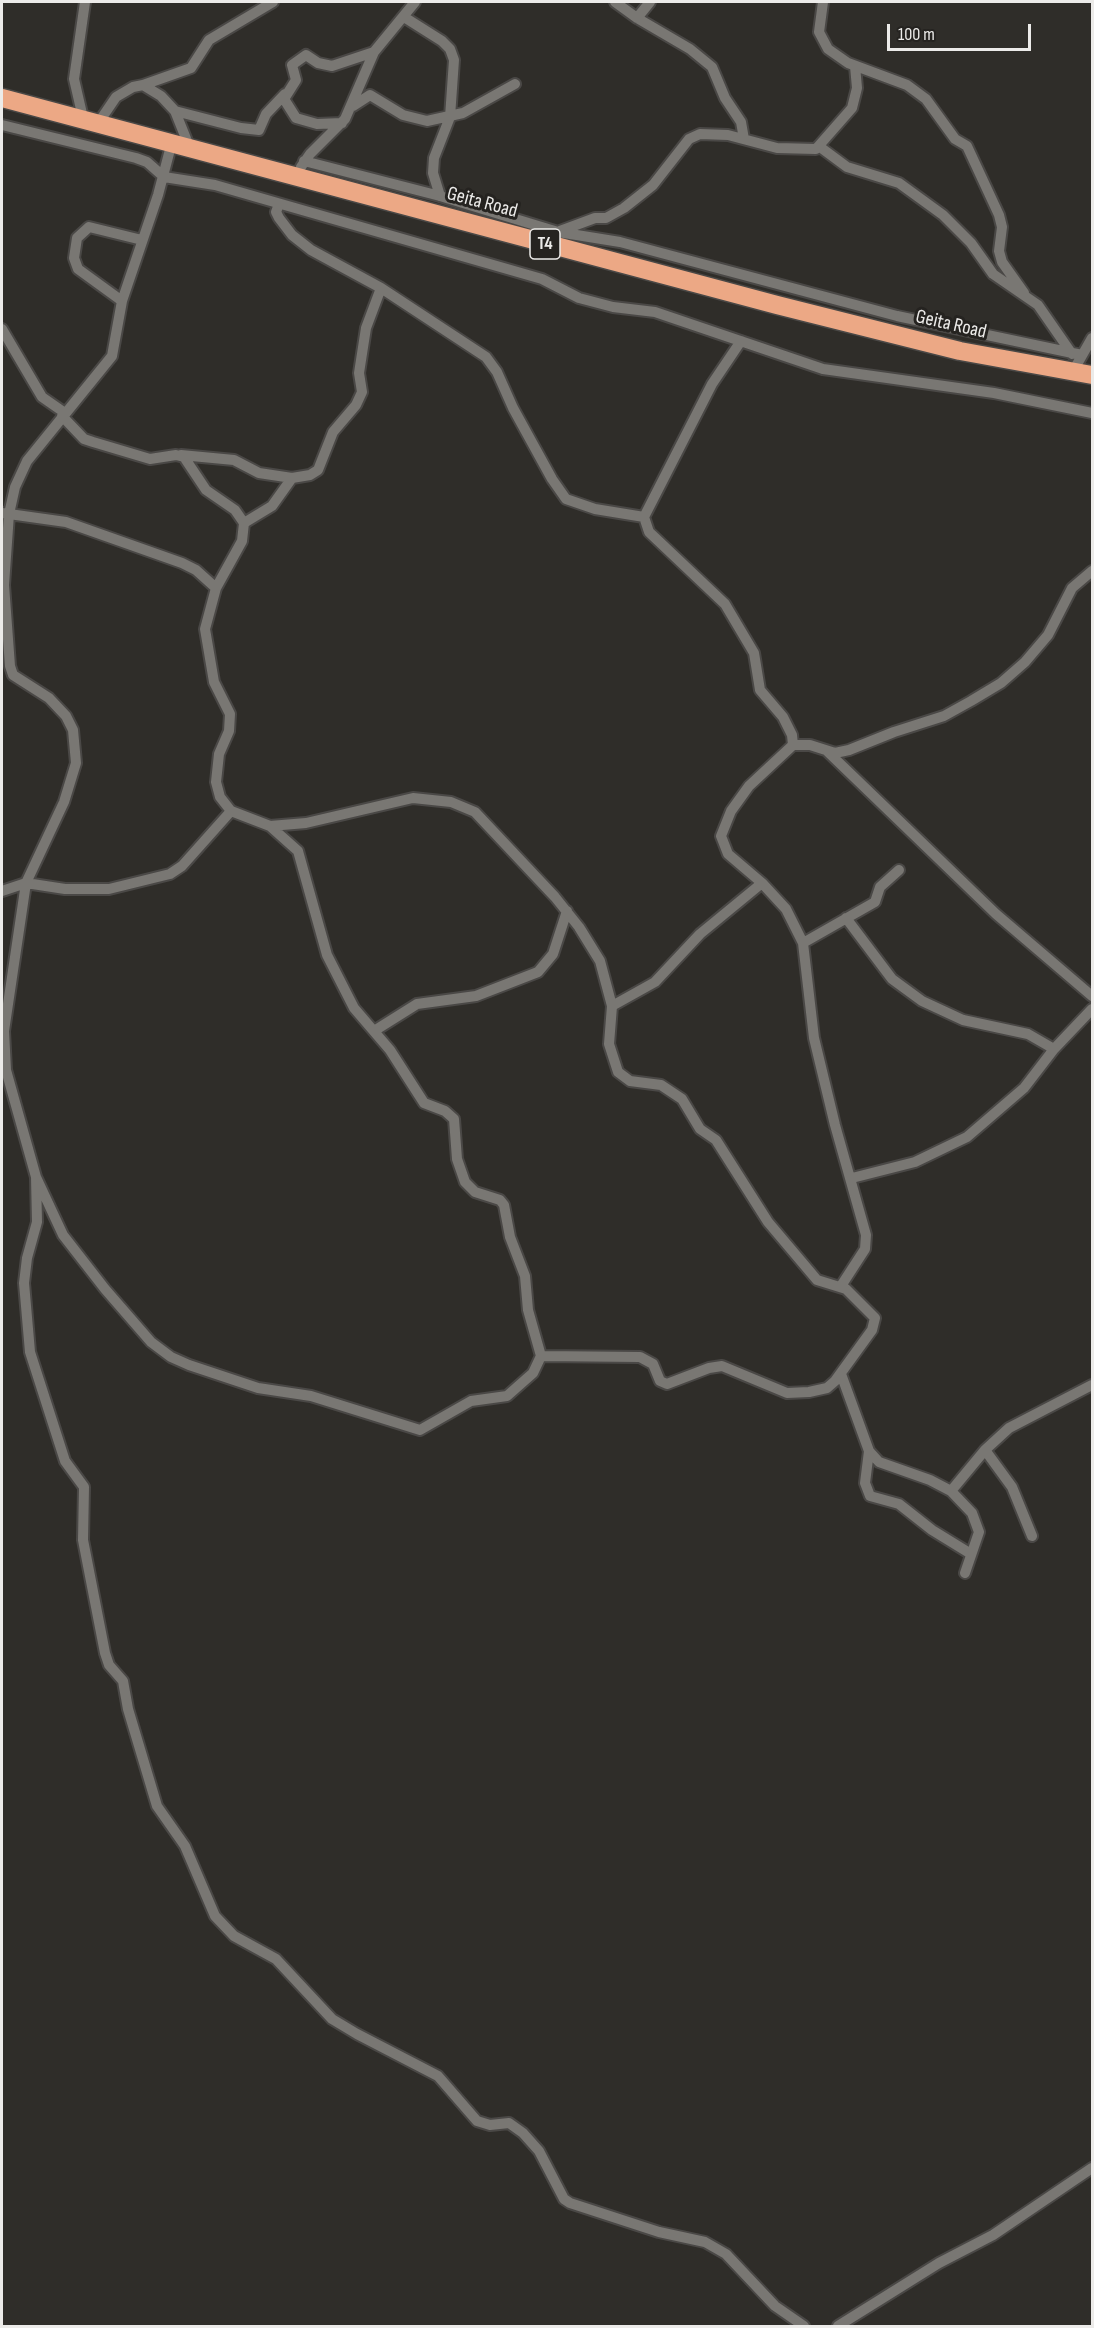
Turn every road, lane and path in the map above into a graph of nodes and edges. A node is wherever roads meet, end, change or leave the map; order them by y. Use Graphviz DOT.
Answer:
graph roads {
  1 [pos="85,2"];
  2 [pos="273,2"];
  3 [pos="415,2"];
  4 [pos="615,2"];
  5 [pos="650,2"];
  6 [pos="823,2"];
  7 [pos="404,17"];
  8 [pos="637,18"];
  9 [pos="374,52"];
  10 [pos="855,66"];
  11 [pos="515,84"];
  12 [pos="143,85"];
  13 [pos="285,94"];
  14 [pos="2,98"];
  15 [pos="353,106"];
  16 [pos="175,111"];
  17 [pos="450,117"];
  18 [pos="91,120"];
  19 [pos="342,123"];
  20 [pos="2,125"];
  21 [pos="744,139"];
  22 [pos="181,144"];
  23 [pos="820,147"];
  24 [pos="300,168"];
  25 [pos="164,177"];
  26 [pos="440,196"];
  27 [pos="279,204"];
  28 [pos="558,232"];
  29 [pos="142,240"];
  30 [pos="381,288"];
  31 [pos="1024,293"];
  32 [pos="122,301"];
  33 [pos="2,328"];
  34 [pos="1092,338"];
  35 [pos="741,341"];
  36 [pos="1077,355"];
  37 [pos="1072,373"];
  38 [pos="1092,375"];
  39 [pos="1092,413"];
  40 [pos="64,414"];
  41 [pos="181,456"];
  42 [pos="292,478"];
  43 [pos="4,513"];
  44 [pos="644,517"];
  45 [pos="244,523"];
  46 [pos="1092,571"];
  47 [pos="216,588"];
  48 [pos="794,745"];
  49 [pos="828,752"];
  50 [pos="231,811"];
  51 [pos="270,826"];
  52 [pos="899,870"];
  53 [pos="762,883"];
  54 [pos="26,884"];
  55 [pos="2,891"];
  56 [pos="567,911"];
  57 [pos="846,918"];
  58 [pos="804,943"];
  59 [pos="1091,994"];
  60 [pos="612,1006"];
  61 [pos="1092,1009"];
  62 [pos="3,1030"];
  63 [pos="374,1031"];
  64 [pos="1054,1049"];
  65 [pos="36,1177"];
  66 [pos="852,1178"];
  67 [pos="841,1286"];
  68 [pos="541,1356"];
  69 [pos="841,1374"];
  70 [pos="1092,1385"];
  71 [pos="986,1450"];
  72 [pos="869,1451"];
  73 [pos="951,1491"];
  74 [pos="1032,1536"];
  75 [pos="971,1554"];
  76 [pos="965,1573"];
  77 [pos="1092,2168"];
  78 [pos="804,2326"];
  79 [pos="838,2326"];
  1 -- 18 [label="street"];
  2 -- 12 [label="street"];
  3 -- 7 [label="street"];
  4 -- 8 [label="street"];
  5 -- 8 [label="street"];
  6 -- 10 [label="street"];
  7 -- 9 [label="street"];
  7 -- 17 [label="street"];
  8 -- 21 [label="street"];
  9 -- 13 [label="street"];
  9 -- 15 [label="street"];
  10 -- 23 [label="street"];
  10 -- 31 [label="street"];
  11 -- 17 [label="street"];
  12 -- 16 [label="street"];
  12 -- 18 [label="street"];
  13 -- 16 [label="street"];
  13 -- 19 [label="street"];
  14 -- 18 [label="highway, Geita Road / T4"];
  15 -- 17 [label="street"];
  15 -- 19 [label="street"];
  16 -- 22 [label="street"];
  17 -- 26 [label="street"];
  18 -- 22 [label="highway, Geita Road / T4"];
  19 -- 24 [label="street"];
  20 -- 25 [label="street"];
  21 -- 23 [label="street"];
  21 -- 28 [label="street"];
  22 -- 24 [label="highway, Geita Road / T4"];
  22 -- 25 [label="street"];
  23 -- 31 [label="street"];
  24 -- 26 [label="street"];
  24 -- 37 [label="highway, Geita Road / T4"];
  25 -- 27 [label="street"];
  25 -- 29 [label="street"];
  26 -- 28 [label="street"];
  27 -- 30 [label="street"];
  27 -- 35 [label="street"];
  28 -- 36 [label="street"];
  29 -- 32 [label="street"];
  29 -- 32 [label="street"];
  30 -- 42 [label="street"];
  30 -- 44 [label="street"];
  31 -- 36 [label="street"];
  32 -- 40 [label="street"];
  33 -- 40 [label="street"];
  34 -- 36 [label="street"];
  35 -- 39 [label="street"];
  35 -- 44 [label="street"];
  36 -- 37 [label="street"];
  37 -- 38 [label="highway, Geita Road / T4"];
  40 -- 41 [label="street"];
  40 -- 43 [label="street"];
  41 -- 42 [label="street"];
  41 -- 45 [label="street"];
  42 -- 45 [label="street"];
  43 -- 47 [label="street"];
  43 -- 54 [label="street"];
  44 -- 48 [label="street"];
  45 -- 47 [label="street"];
  46 -- 49 [label="street"];
  47 -- 50 [label="street"];
  48 -- 49 [label="street"];
  48 -- 53 [label="street"];
  49 -- 59 [label="street"];
  50 -- 51 [label="street"];
  50 -- 54 [label="street"];
  51 -- 56 [label="street"];
  51 -- 63 [label="street"];
  52 -- 57 [label="street"];
  53 -- 58 [label="street"];
  53 -- 60 [label="street"];
  54 -- 55 [label="street"];
  54 -- 62 [label="street"];
  56 -- 60 [label="street"];
  56 -- 63 [label="street"];
  57 -- 58 [label="street"];
  57 -- 64 [label="street"];
  58 -- 66 [label="street"];
  60 -- 67 [label="street"];
  61 -- 64 [label="street"];
  62 -- 65 [label="street"];
  63 -- 68 [label="street"];
  64 -- 66 [label="street"];
  65 -- 68 [label="street"];
  65 -- 78 [label="street"];
  66 -- 67 [label="street"];
  67 -- 69 [label="street"];
  68 -- 69 [label="street"];
  69 -- 72 [label="street"];
  70 -- 71 [label="street"];
  71 -- 73 [label="street"];
  71 -- 74 [label="street"];
  72 -- 73 [label="street"];
  72 -- 75 [label="street"];
  73 -- 75 [label="street"];
  75 -- 76 [label="street"];
  77 -- 79 [label="street"];
}
